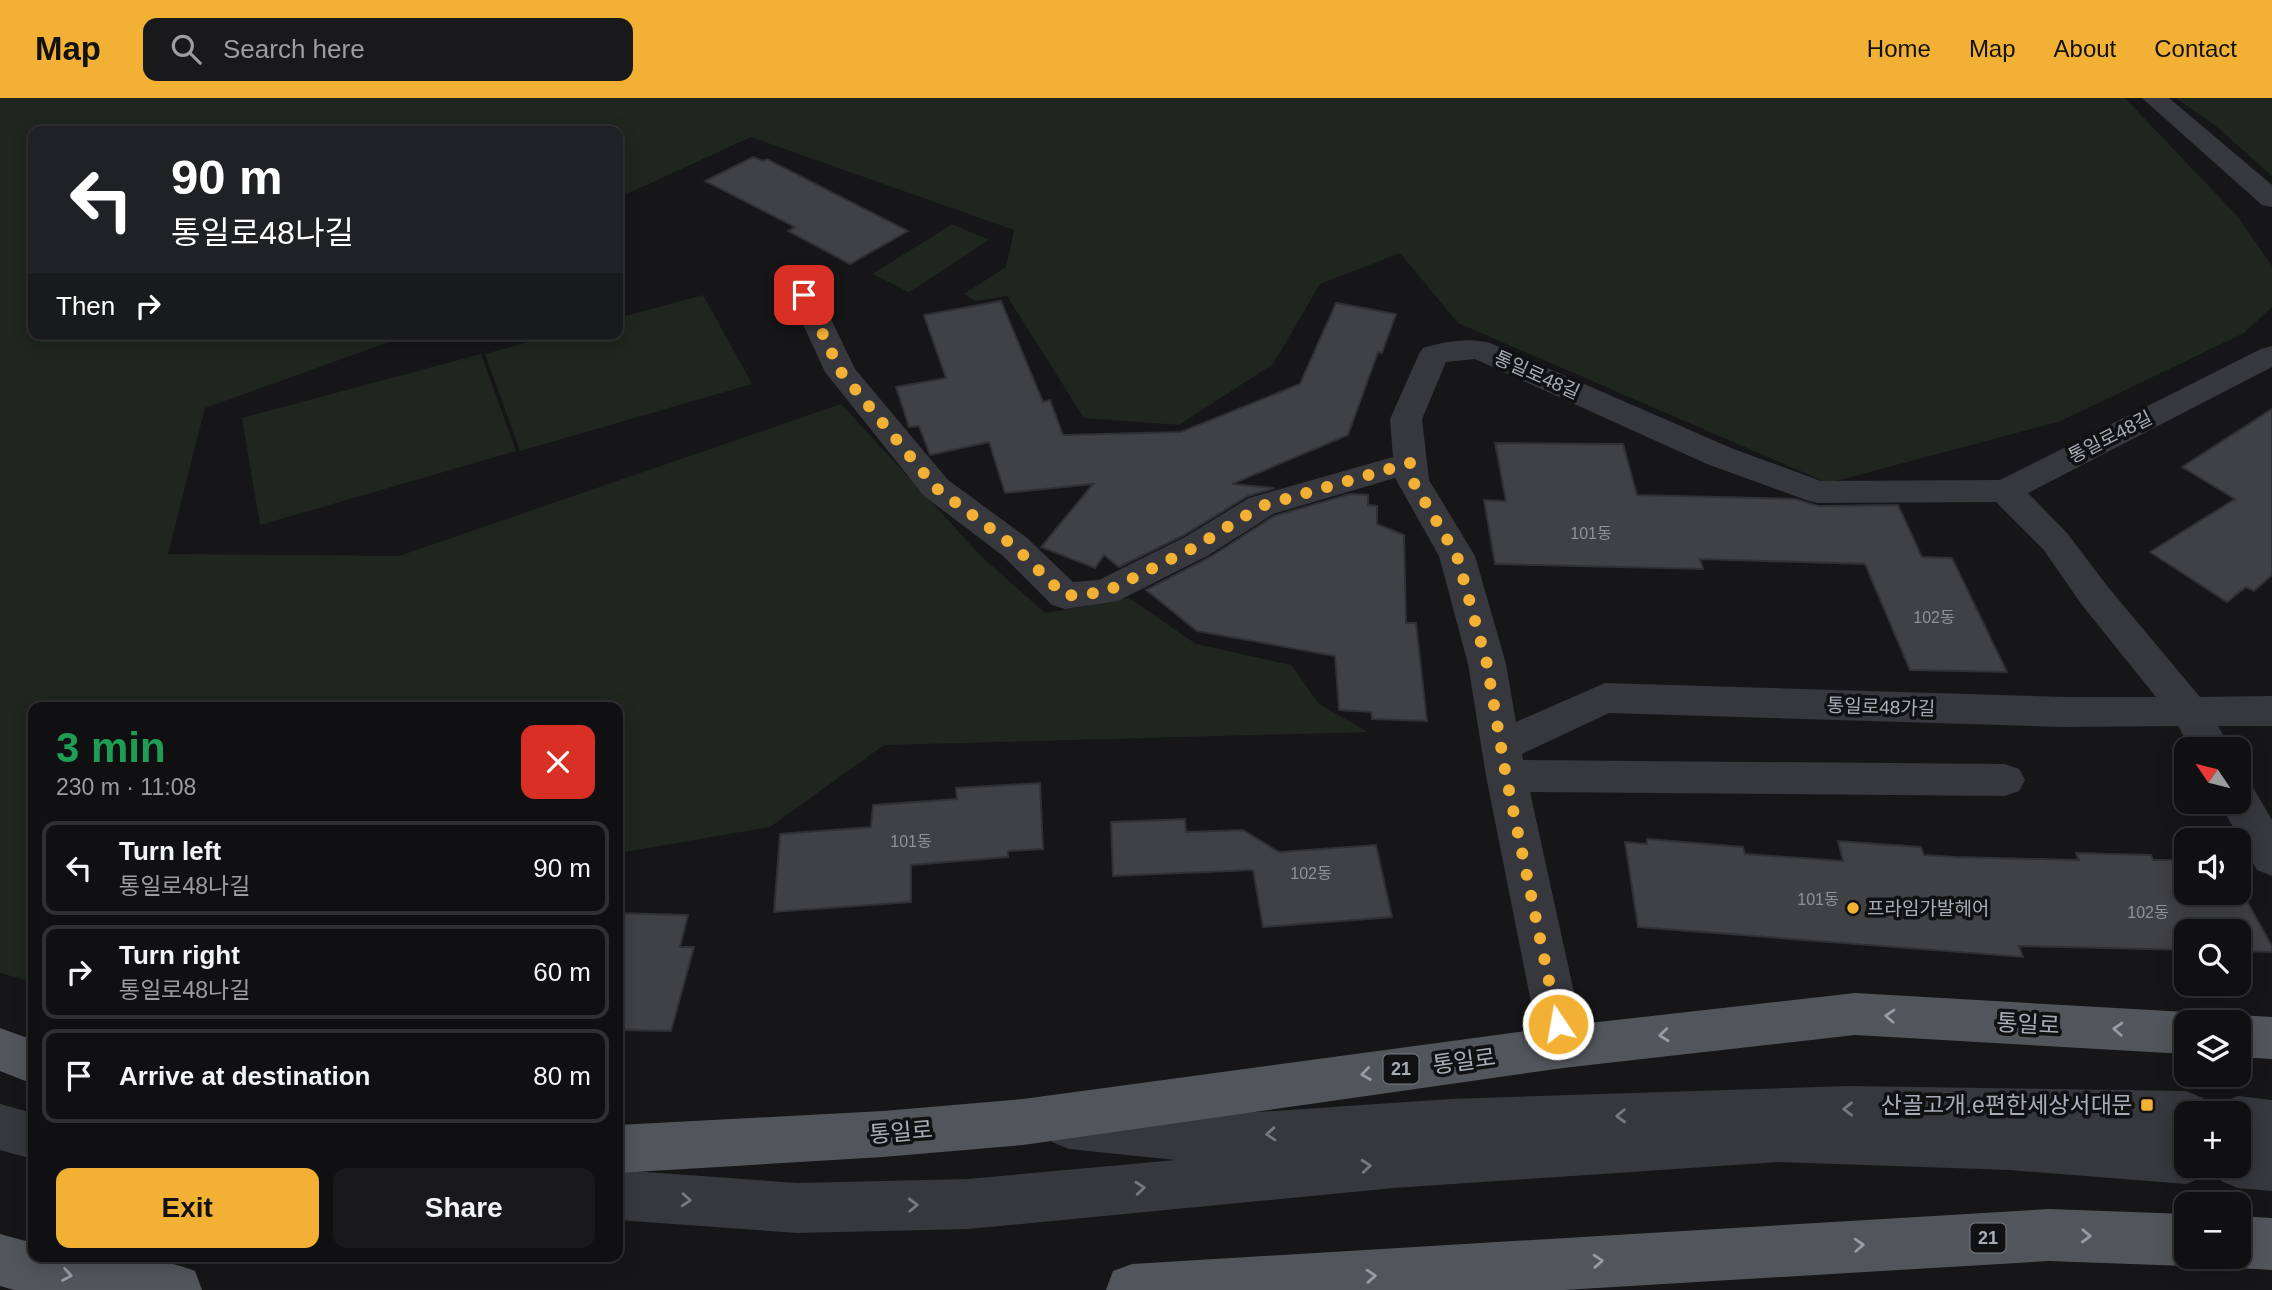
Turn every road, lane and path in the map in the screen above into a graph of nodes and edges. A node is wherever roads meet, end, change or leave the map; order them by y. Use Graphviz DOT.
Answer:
graph roads {
  1 [pos="2154,98"];
  2 [pos="2272,199"];
  3 [pos="804,295"];
  4 [pos="2272,355"];
  5 [pos="1410,463"];
  6 [pos="2005,491"];
  7 [pos="2272,711"];
  8 [pos="2190,712"];
  9 [pos="2204,737"];
  10 [pos="1504,762"];
  11 [pos="2005,780"];
  12 [pos="2247,814"];
  13 [pos="2272,858"];
  14 [pos="2174,1032"];
  15 [pos="2251,1037"];
  16 [pos="2272,1038"];
  17 [pos="1563,1047"];
  18 [pos="0,1049"];
  19 [pos="28,1060"];
  20 [pos="0,1063"];
  21 [pos="28,1068"];
  22 [pos="2174,1114"];
  23 [pos="2251,1121"];
  24 [pos="1023,1122"];
  25 [pos="2272,1123"];
  26 [pos="0,1127"];
  27 [pos="28,1135"];
  28 [pos="623,1149"];
  29 [pos="2174,1159"];
  30 [pos="2251,1165"];
  31 [pos="2272,1167"];
  32 [pos="623,1195"];
  33 [pos="2174,1240"];
  34 [pos="2251,1243"];
  35 [pos="2272,1244"];
  36 [pos="0,1260"];
  37 [pos="176,1290"];
  38 [pos="1132,1290"];
  1 -- 2 [label="street"];
  3 -- 5 [label="street"];
  4 -- 6 [label="street, 통일로48길"];
  5 -- 6 [label="street, 통일로48길"];
  5 -- 10 [label="street, 통일로48길"];
  6 -- 8 [label="street"];
  7 -- 8 [label="street, 통일로48가길"];
  8 -- 9 [label="street"];
  8 -- 10 [label="street, 통일로48가길"];
  10 -- 11 [label="street"];
  10 -- 17 [label="street, 통일로48길"];
  12 -- 13 [label="street"];
  14 -- 17 [label="main road, 통일로 / 21, one-way"];
  15 -- 16 [label="main road"];
  17 -- 24 [label="main road, 통일로 / 21, one-way"];
  18 -- 19 [label="main road"];
  20 -- 21 [label="street"];
  22 -- 24 [label="street, one-way"];
  23 -- 25 [label="street"];
  24 -- 28 [label="main road, 통일로 / 21"];
  26 -- 27 [label="street"];
  32 -- 29 [label="street, one-way"];
  30 -- 31 [label="street"];
  38 -- 33 [label="main road, 21, one-way"];
  34 -- 35 [label="main road"];
  36 -- 37 [label="main road, one-way"];
}
